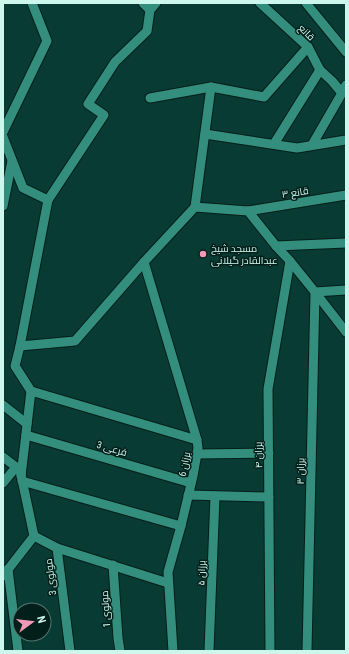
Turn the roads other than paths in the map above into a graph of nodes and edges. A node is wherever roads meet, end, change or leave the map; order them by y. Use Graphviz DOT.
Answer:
graph roads {
  1 [pos="32,3"];
  2 [pos="142,3"];
  3 [pos="260,3"];
  4 [pos="306,3"];
  5 [pos="153,6"];
  6 [pos="308,47"];
  7 [pos="346,52"];
  8 [pos="320,70"];
  9 [pos="211,87"];
  10 [pos="344,89"];
  11 [pos="150,98"];
  12 [pos="3,132"];
  13 [pos="205,134"];
  14 [pos="3,137"];
  15 [pos="346,140"];
  16 [pos="274,144"];
  17 [pos="312,145"];
  18 [pos="12,161"];
  19 [pos="346,195"];
  20 [pos="48,200"];
  21 [pos="3,206"];
  22 [pos="195,208"];
  23 [pos="248,211"];
  24 [pos="346,243"];
  25 [pos="276,246"];
  26 [pos="290,261"];
  27 [pos="144,262"];
  28 [pos="346,290"];
  29 [pos="315,292"];
  30 [pos="346,332"];
  31 [pos="20,346"];
  32 [pos="30,391"];
  33 [pos="3,405"];
  34 [pos="27,424"];
  35 [pos="26,435"];
  36 [pos="197,440"];
  37 [pos="269,453"];
  38 [pos="197,454"];
  39 [pos="3,457"];
  40 [pos="16,467"];
  41 [pos="22,478"];
  42 [pos="3,483"];
  43 [pos="192,483"];
  44 [pos="188,495"];
  45 [pos="215,496"];
  46 [pos="269,497"];
  47 [pos="182,526"];
  48 [pos="34,536"];
  49 [pos="58,548"];
  50 [pos="113,565"];
  51 [pos="6,572"];
  52 [pos="168,583"];
  53 [pos="18,651"];
  54 [pos="70,651"];
  55 [pos="120,651"];
  56 [pos="173,651"];
  57 [pos="209,651"];
  58 [pos="270,651"];
  59 [pos="306,651"];
  1 -- 12 [label="street"];
  2 -- 5 [label="street"];
  3 -- 6 [label="street, قانع"];
  4 -- 7 [label="street"];
  5 -- 20 [label="street"];
  6 -- 8 [label="street, قانع"];
  6 -- 9 [label="street"];
  8 -- 10 [label="street, قانع"];
  8 -- 16 [label="street"];
  9 -- 11 [label="street"];
  9 -- 13 [label="street"];
  10 -- 17 [label="street"];
  13 -- 16 [label="street"];
  13 -- 22 [label="street"];
  14 -- 18 [label="street"];
  15 -- 17 [label="street"];
  16 -- 17 [label="street"];
  18 -- 20 [label="street"];
  18 -- 21 [label="street"];
  19 -- 23 [label="street, قانع ۳"];
  20 -- 31 [label="street"];
  22 -- 23 [label="street, قانع ۳"];
  22 -- 27 [label="street"];
  23 -- 25 [label="street"];
  24 -- 25 [label="street"];
  25 -- 26 [label="street"];
  26 -- 29 [label="street"];
  26 -- 37 [label="street, برزان ۴"];
  27 -- 31 [label="street"];
  27 -- 36 [label="street, برزان 6"];
  28 -- 29 [label="street"];
  29 -- 30 [label="street"];
  29 -- 59 [label="street, برزان ۳"];
  31 -- 32 [label="street"];
  32 -- 34 [label="street"];
  32 -- 36 [label="street"];
  33 -- 34 [label="street"];
  34 -- 35 [label="street"];
  35 -- 41 [label="street"];
  35 -- 43 [label="street, فرعی 3"];
  36 -- 38 [label="street, برزان 6"];
  37 -- 38 [label="street"];
  37 -- 46 [label="street, برزان ۴"];
  38 -- 43 [label="street, برزان 6"];
  39 -- 40 [label="street"];
  40 -- 41 [label="street"];
  40 -- 42 [label="street"];
  41 -- 47 [label="street"];
  41 -- 48 [label="street"];
  43 -- 44 [label="street, برزان 6"];
  44 -- 45 [label="street"];
  44 -- 47 [label="street, برزان 6"];
  45 -- 46 [label="street"];
  45 -- 57 [label="street, برزان ۵"];
  46 -- 58 [label="street, برزان ۴"];
  47 -- 52 [label="street, برزان 6"];
  48 -- 49 [label="street"];
  48 -- 51 [label="street"];
  49 -- 50 [label="street"];
  49 -- 54 [label="street, مولوی 3"];
  50 -- 52 [label="street"];
  50 -- 55 [label="street, مولوی 1"];
  51 -- 53 [label="street"];
  52 -- 56 [label="street, برزان 6"];
}
